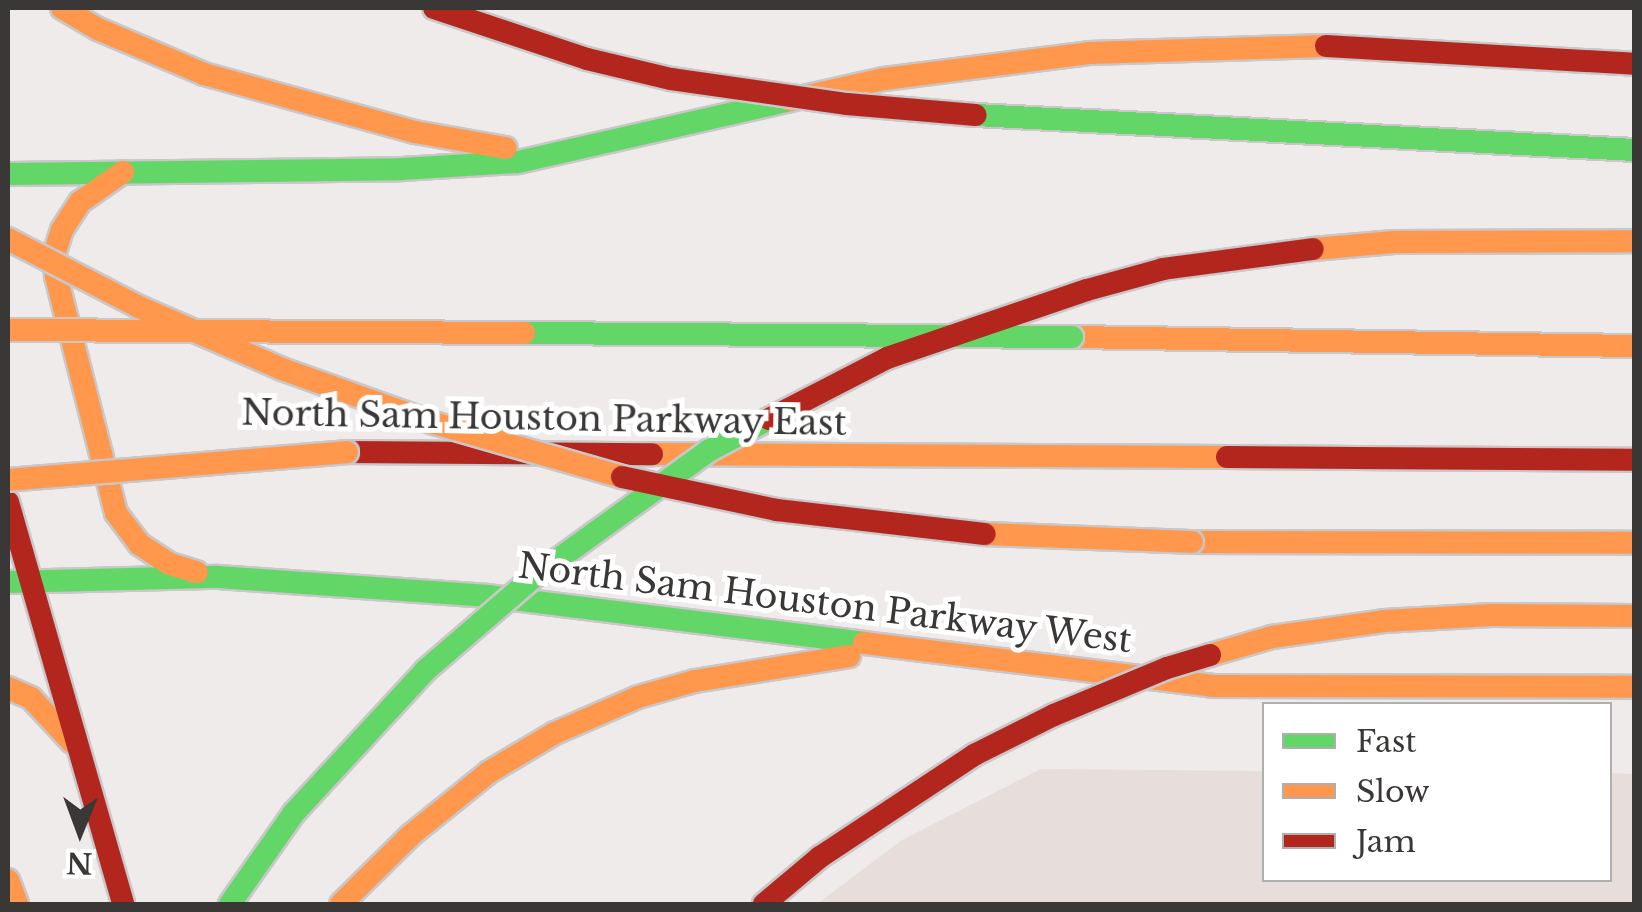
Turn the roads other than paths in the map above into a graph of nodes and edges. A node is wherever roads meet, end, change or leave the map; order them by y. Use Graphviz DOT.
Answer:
graph roads {
  1 [pos="62,8"];
  2 [pos="434,8"];
  3 [pos="1634,64"];
  4 [pos="1634,150"];
  5 [pos="559,155"];
  6 [pos="124,172"];
  7 [pos="8,174"];
  8 [pos="8,239"];
  9 [pos="1634,241"];
  10 [pos="8,330"];
  11 [pos="1634,346"];
  12 [pos="67,448"];
  13 [pos="347,452"];
  14 [pos="1634,460"];
  15 [pos="8,480"];
  16 [pos="8,502"];
  17 [pos="1634,543"];
  18 [pos="218,578"];
  19 [pos="19,582"];
  20 [pos="1634,616"];
  21 [pos="908,650"];
  22 [pos="1634,687"];
  23 [pos="8,688"];
  24 [pos="80,754"];
  25 [pos="8,880"];
  26 [pos="17,904"];
  27 [pos="122,904"];
  28 [pos="230,904"];
  29 [pos="342,904"];
  30 [pos="764,904"];
  1 -- 5 [label="main road"];
  2 -- 4 [label="main road, bridge"];
  3 -- 5 [label="main road"];
  5 -- 6 [label="main road"];
  6 -- 7 [label="main road"];
  6 -- 18 [label="main road"];
  8 -- 17 [label="main road, bridge"];
  9 -- 28 [label="main road, bridge"];
  10 -- 11 [label="main road, bridge"];
  12 -- 13 [label="main road, North Sam Houston Parkway East, bridge"];
  13 -- 14 [label="main road, North Sam Houston Parkway East, bridge"];
  13 -- 15 [label="main road, bridge"];
  16 -- 19 [label="main road"];
  18 -- 19 [label="main road, North Sam Houston Parkway West"];
  18 -- 21 [label="main road, North Sam Houston Parkway West"];
  19 -- 24 [label="main road"];
  20 -- 30 [label="main road, bridge"];
  21 -- 22 [label="main road, North Sam Houston Parkway West"];
  21 -- 29 [label="main road"];
  23 -- 24 [label="main road"];
  24 -- 27 [label="main road"];
  25 -- 26 [label="main road"];
}
